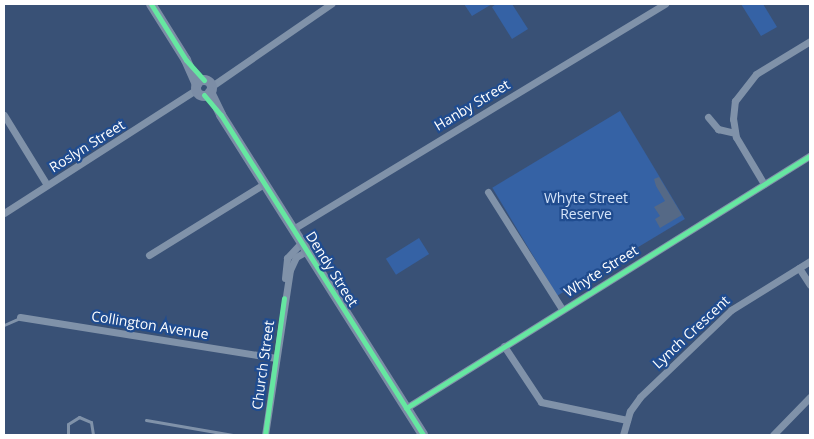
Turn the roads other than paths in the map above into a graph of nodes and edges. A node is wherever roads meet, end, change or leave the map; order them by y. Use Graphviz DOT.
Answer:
graph roads {
  1 [pos="151,4"];
  2 [pos="331,4"];
  3 [pos="665,4"];
  4 [pos="810,41"];
  5 [pos="204,88"];
  6 [pos="4,115"];
  7 [pos="708,117"];
  8 [pos="735,133"];
  9 [pos="810,156"];
  10 [pos="264,184"];
  11 [pos="764,184"];
  12 [pos="47,185"];
  13 [pos="488,192"];
  14 [pos="4,213"];
  15 [pos="293,229"];
  16 [pos="304,246"];
  17 [pos="149,255"];
  18 [pos="810,261"];
  19 [pos="799,268"];
  20 [pos="810,285"];
  21 [pos="562,309"];
  22 [pos="20,318"];
  23 [pos="4,325"];
  24 [pos="504,346"];
  25 [pos="275,358"];
  26 [pos="810,398"];
  27 [pos="406,408"];
  28 [pos="146,420"];
  29 [pos="627,420"];
  30 [pos="68,435"];
  31 [pos="93,435"];
  32 [pos="234,435"];
  33 [pos="265,435"];
  34 [pos="423,435"];
  35 [pos="623,435"];
  36 [pos="773,435"];
  1 -- 5 [label="street, Dendy Street"];
  2 -- 5 [label="street, Roslyn Street"];
  3 -- 15 [label="street, Hanby Street"];
  4 -- 8 [label="street"];
  5 -- 10 [label="street, Dendy Street"];
  5 -- 12 [label="street, Roslyn Street"];
  6 -- 12 [label="street"];
  7 -- 8 [label="street"];
  8 -- 11 [label="street"];
  9 -- 11 [label="street, Whyte Street"];
  10 -- 15 [label="street, Dendy Street"];
  10 -- 17 [label="street"];
  11 -- 21 [label="street, Whyte Street"];
  12 -- 14 [label="street, Roslyn Street"];
  13 -- 21 [label="street"];
  15 -- 16 [label="street, Dendy Street"];
  16 -- 25 [label="street, Church Street"];
  16 -- 27 [label="street, Dendy Street"];
  18 -- 19 [label="street, Lynch Crescent"];
  19 -- 20 [label="street"];
  19 -- 29 [label="street, Lynch Crescent"];
  21 -- 24 [label="street, Whyte Street"];
  22 -- 23 [label="lane"];
  22 -- 25 [label="street, Collington Avenue"];
  24 -- 27 [label="street, Whyte Street"];
  24 -- 29 [label="street"];
  25 -- 33 [label="street, Church Street"];
  26 -- 36 [label="street"];
  27 -- 34 [label="street, Dendy Street"];
  28 -- 32 [label="lane"];
  29 -- 35 [label="street, Lynch Crescent"];
  30 -- 31 [label="lane"];
}
